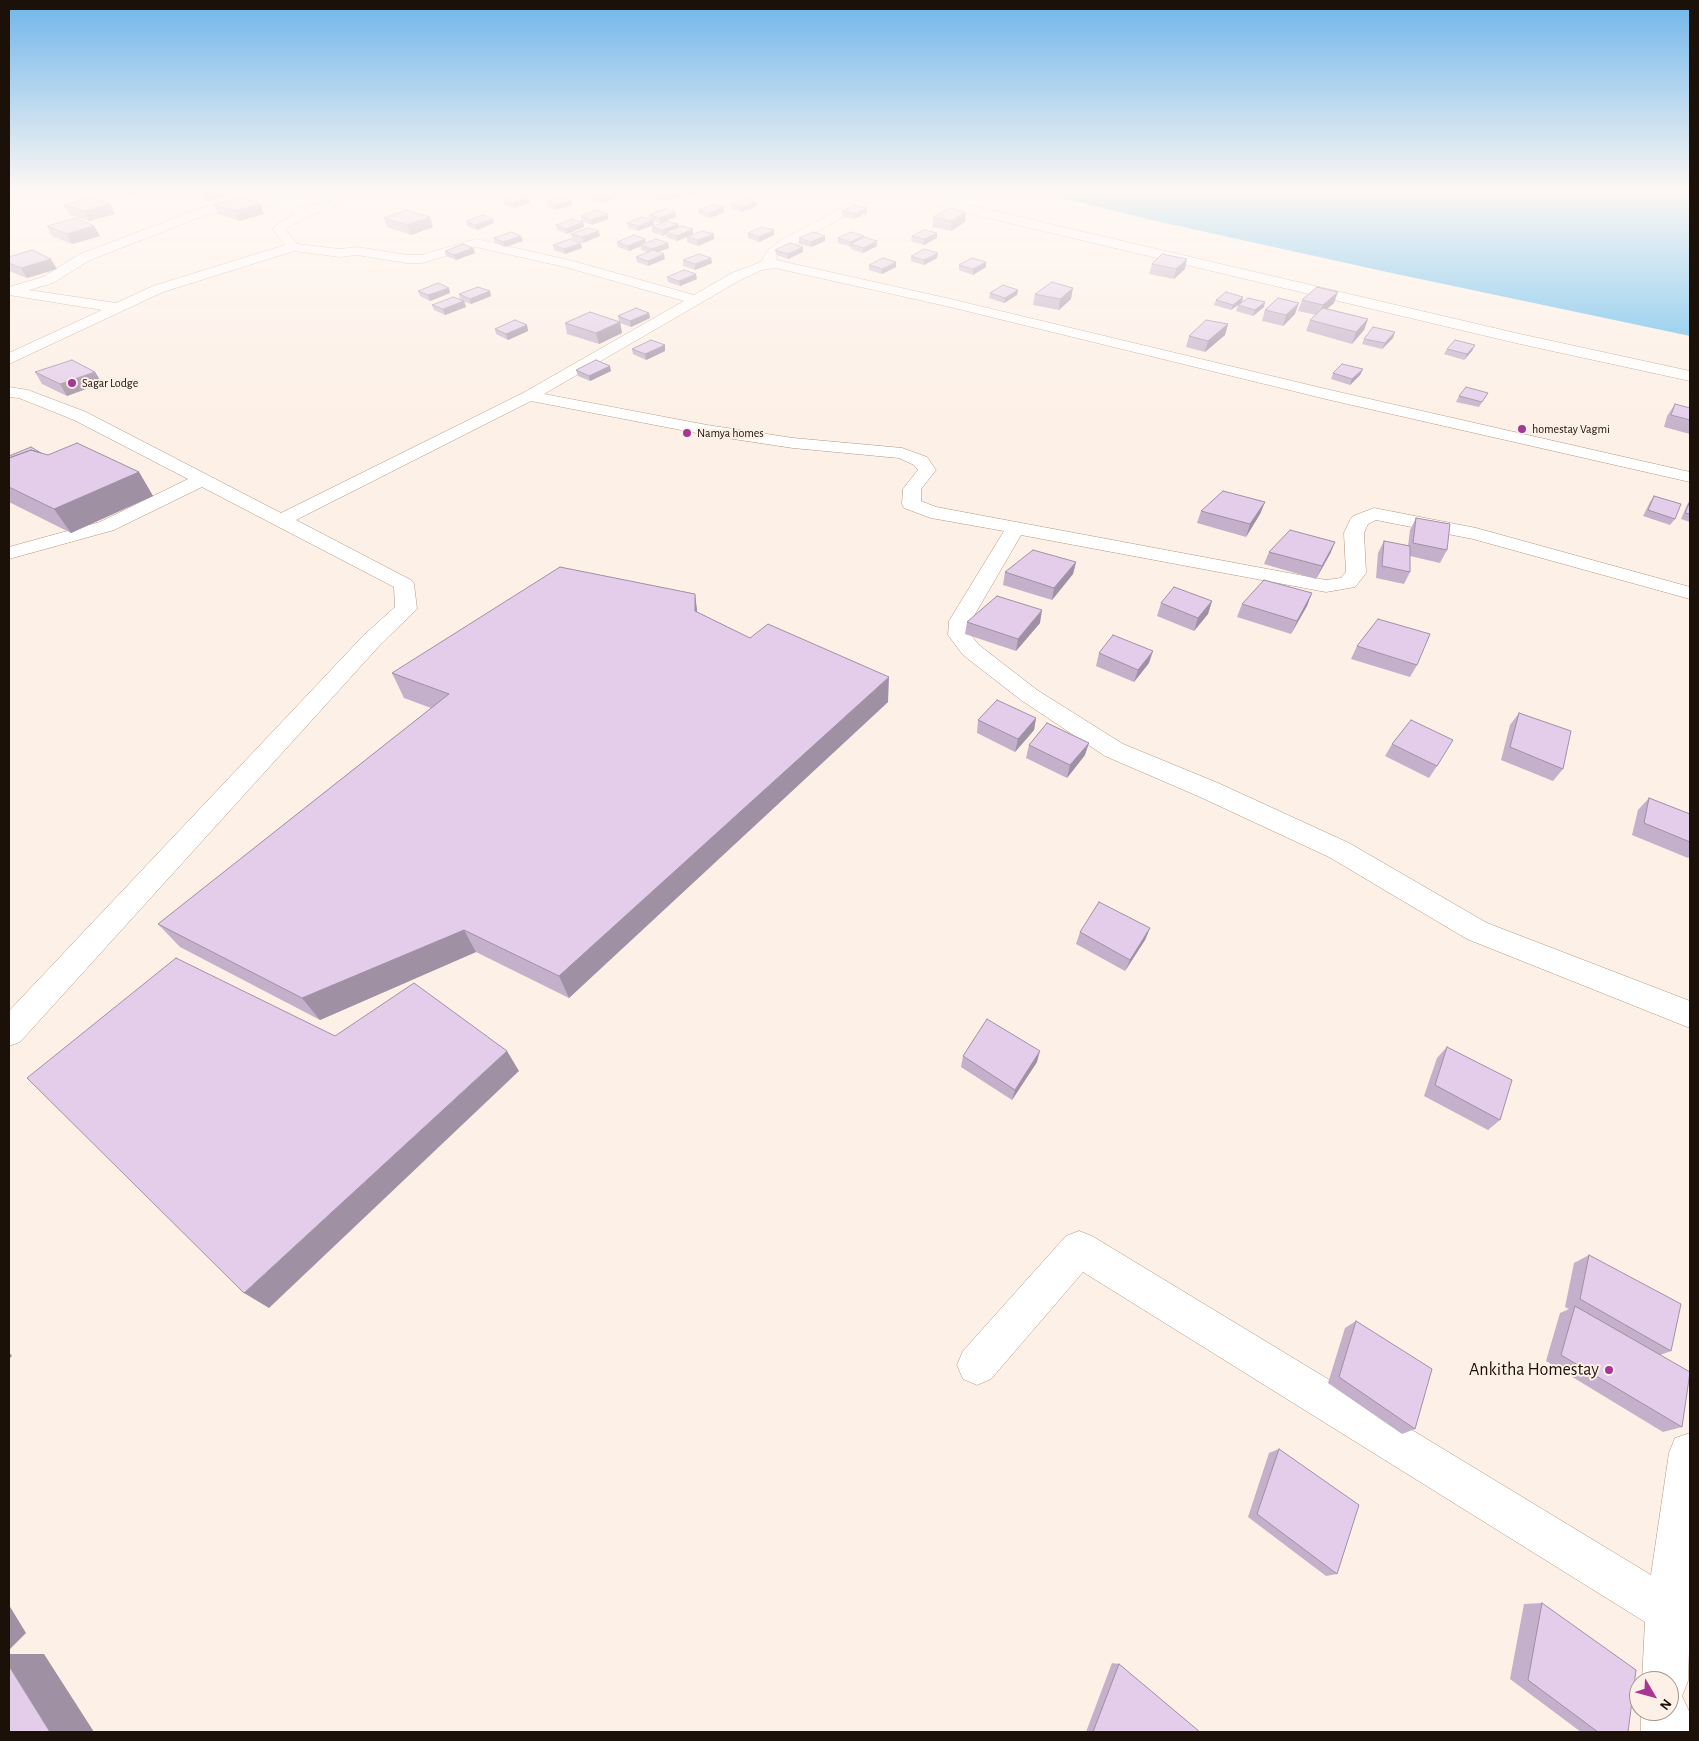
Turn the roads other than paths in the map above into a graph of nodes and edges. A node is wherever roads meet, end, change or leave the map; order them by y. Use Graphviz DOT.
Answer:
graph roads {
  1 [pos="59,273"];
  2 [pos="205,273"];
  3 [pos="601,273"];
  4 [pos="743,273"];
  5 [pos="821,273"];
  6 [pos="1239,273"];
  7 [pos="10,291"];
  8 [pos="697,300"];
  9 [pos="117,308"];
  10 [pos="9,359"];
  11 [pos="1690,376"];
  12 [pos="9,392"];
  13 [pos="529,396"];
  14 [pos="1690,477"];
  15 [pos="203,480"];
  16 [pos="282,520"];
  17 [pos="1016,527"];
  18 [pos="9,554"];
  19 [pos="1690,593"];
  20 [pos="1690,1016"];
  21 [pos="9,1032"];
  22 [pos="977,1365"];
  23 [pos="1690,1452"];
  24 [pos="1669,1611"];
  25 [pos="1665,1671"];
  1 -- 7 [label="street"];
  2 -- 9 [label="street"];
  3 -- 8 [label="street"];
  4 -- 8 [label="street"];
  5 -- 14 [label="street"];
  6 -- 11 [label="street"];
  7 -- 9 [label="street"];
  8 -- 13 [label="street"];
  9 -- 10 [label="street"];
  12 -- 15 [label="street"];
  13 -- 16 [label="street"];
  13 -- 17 [label="street"];
  15 -- 16 [label="street"];
  15 -- 18 [label="street"];
  16 -- 21 [label="street"];
  17 -- 19 [label="street"];
  17 -- 20 [label="street"];
  22 -- 24 [label="street"];
  23 -- 24 [label="street"];
  24 -- 25 [label="street"];
}
